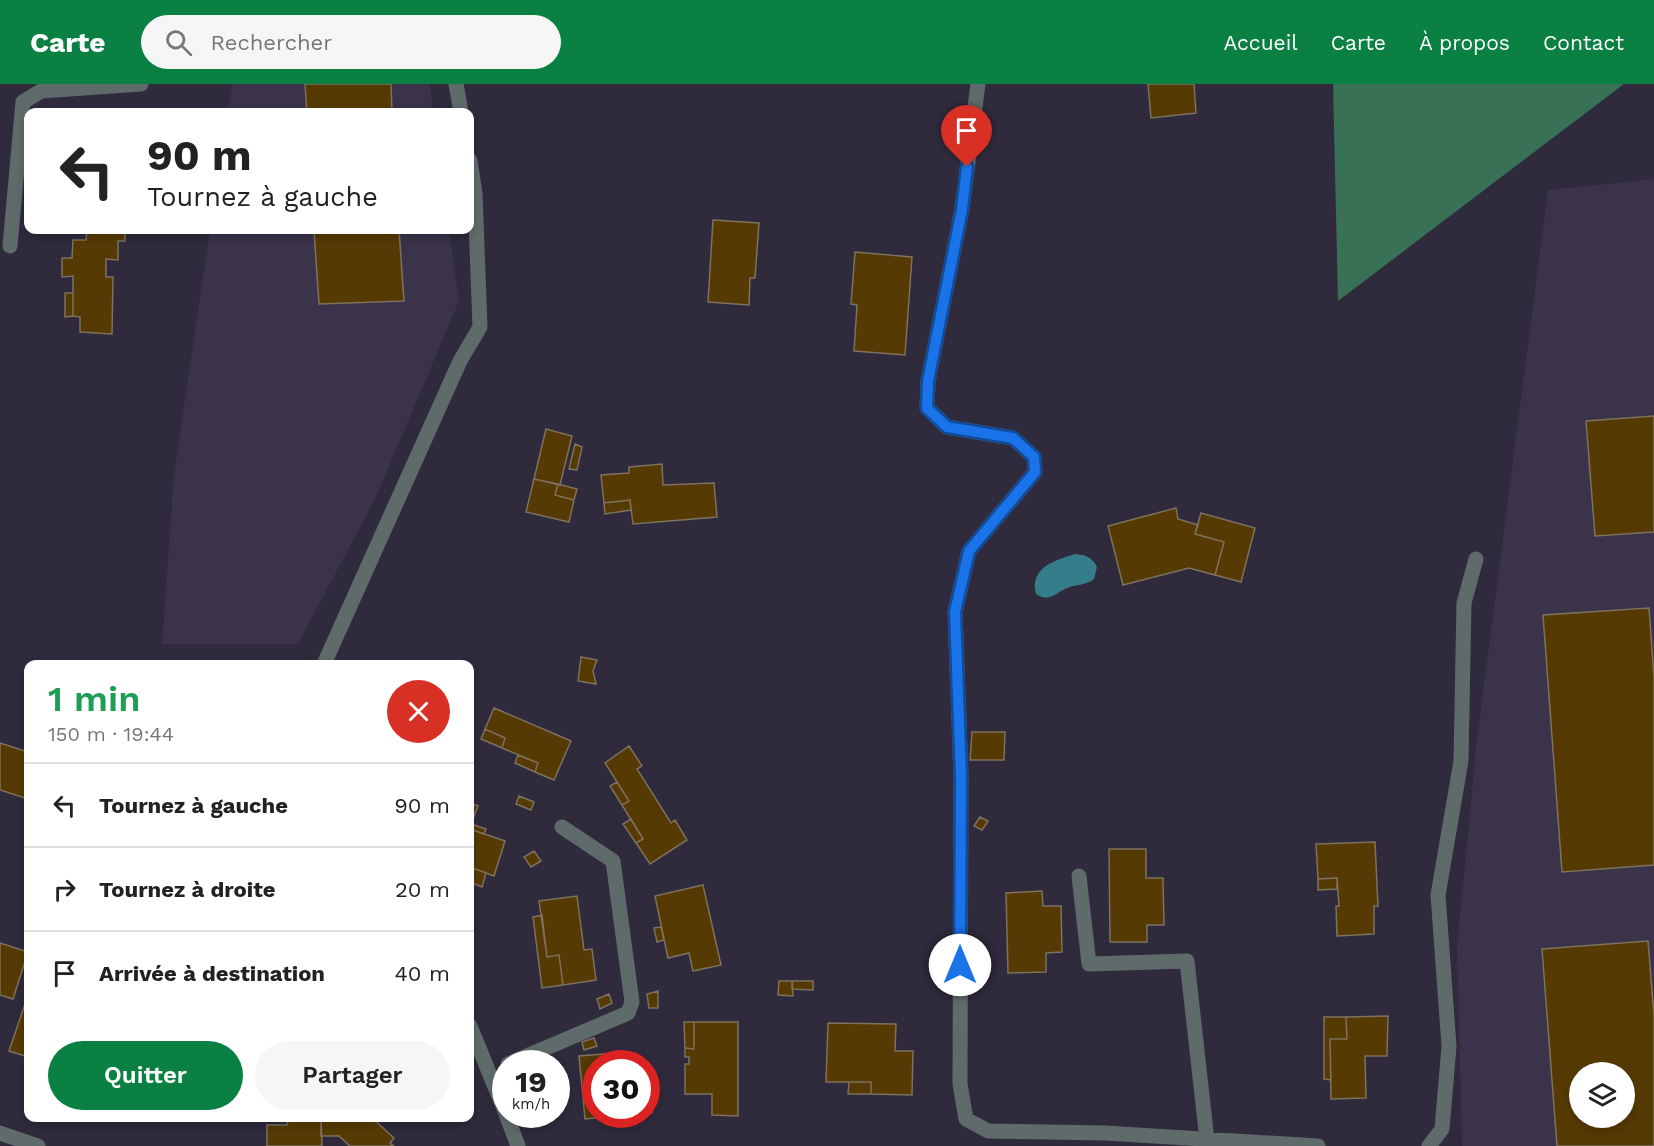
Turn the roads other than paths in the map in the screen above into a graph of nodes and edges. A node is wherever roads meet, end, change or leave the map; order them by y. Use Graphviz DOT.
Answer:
graph roads {
  1 [pos="141,84"];
  2 [pos="456,84"];
  3 [pos="978,84"];
  4 [pos="460,108"];
  5 [pos="474,182"];
  6 [pos="10,246"];
  7 [pos="1476,559"];
  8 [pos="326,660"];
  9 [pos="562,827"];
  10 [pos="1079,876"];
  11 [pos="474,1036"];
  12 [pos="540,1050"];
  13 [pos="492,1071"];
  14 [pos="489,1072"];
  15 [pos="492,1079"];
  16 [pos="511,1128"];
  17 [pos="0,1133"];
  18 [pos="1104,1139"];
  19 [pos="1207,1140"];
  20 [pos="38,1146"];
  21 [pos="518,1146"];
  22 [pos="1318,1146"];
  23 [pos="1429,1146"];
  1 -- 6 [label="street"];
  2 -- 4 [label="street"];
  3 -- 18 [label="street"];
  5 -- 8 [label="street"];
  7 -- 23 [label="street"];
  9 -- 12 [label="street"];
  10 -- 19 [label="street"];
  11 -- 14 [label="street"];
  13 -- 14 [label="street"];
  14 -- 15 [label="street"];
  16 -- 21 [label="street"];
  17 -- 20 [label="street"];
  18 -- 19 [label="street"];
  19 -- 22 [label="street"];
}
